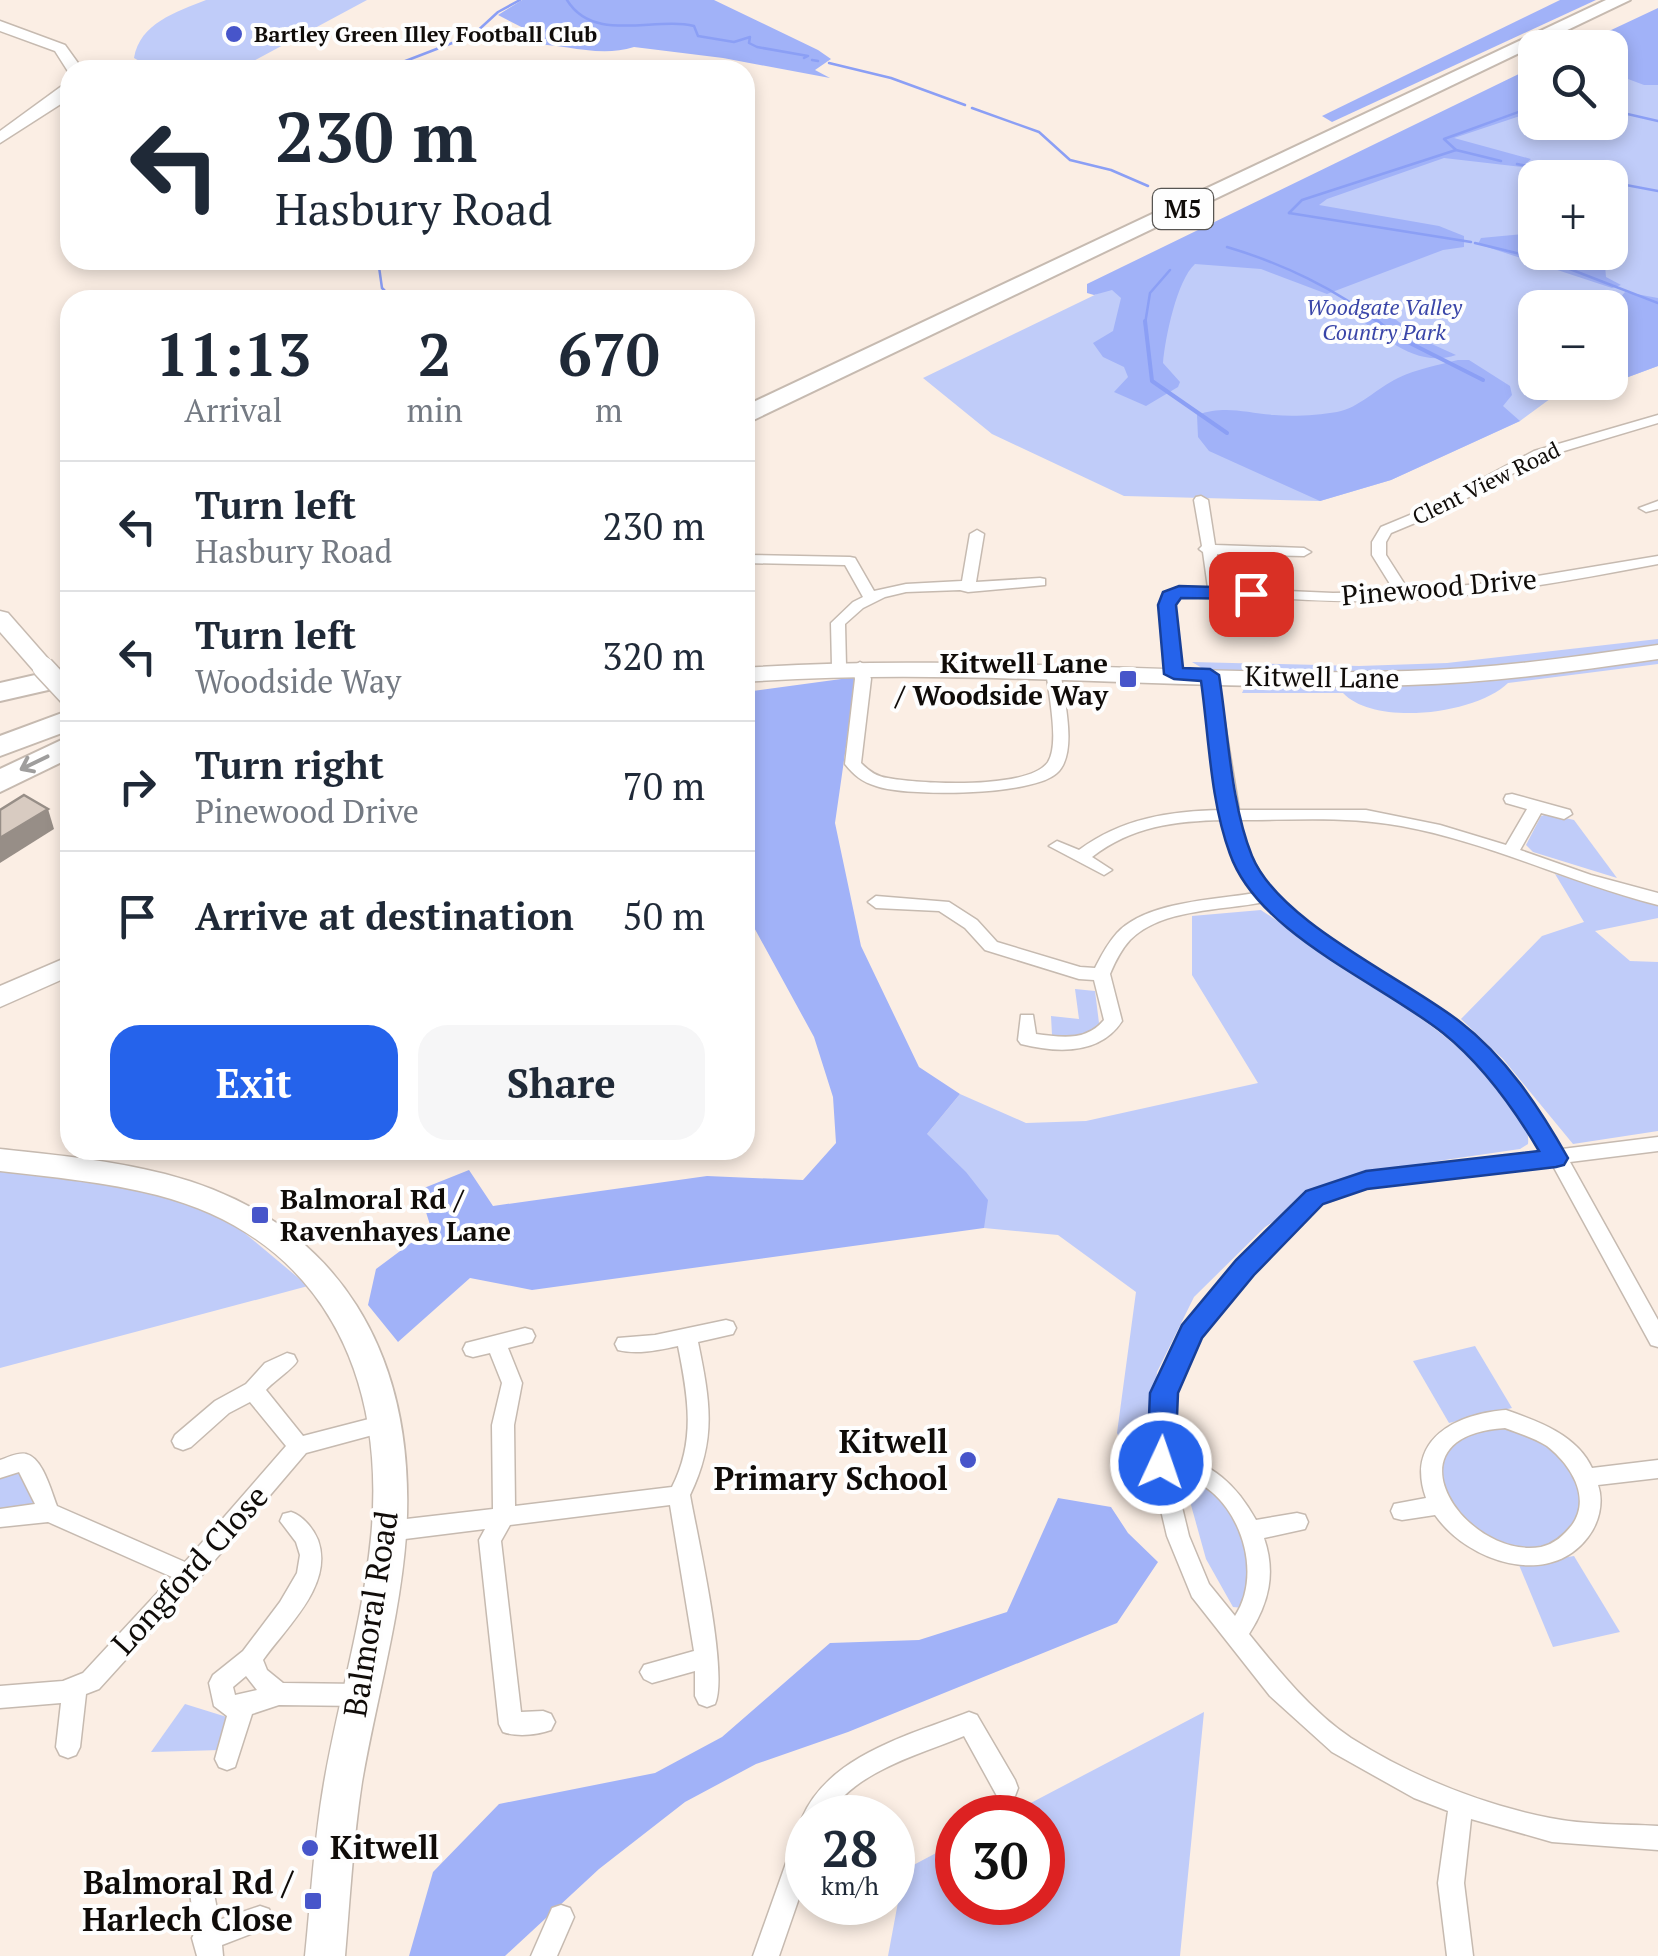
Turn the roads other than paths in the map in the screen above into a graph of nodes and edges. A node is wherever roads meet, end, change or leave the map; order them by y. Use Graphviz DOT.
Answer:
graph roads {
  1 [pos="1628,4"];
  2 [pos="0,26"];
  3 [pos="1582,30"];
  4 [pos="68,60"];
  5 [pos="1518,63"];
  6 [pos="60,96"];
  7 [pos="0,138"];
  8 [pos="755,411"];
  9 [pos="1658,419"];
  10 [pos="755,431"];
  11 [pos="1202,500"];
  12 [pos="977,534"];
  13 [pos="1206,549"];
  14 [pos="1304,552"];
  15 [pos="755,559"];
  16 [pos="1658,560"];
  17 [pos="1040,582"];
  18 [pos="968,588"];
  19 [pos="1216,592"];
  20 [pos="1404,595"];
  21 [pos="870,597"];
  22 [pos="0,618"];
  23 [pos="1658,652"];
  24 [pos="850,666"];
  25 [pos="1052,669"];
  26 [pos="57,672"];
  27 [pos="755,674"];
  28 [pos="1174,674"];
  29 [pos="1210,675"];
  30 [pos="0,692"];
  31 [pos="60,701"];
  32 [pos="60,723"];
  33 [pos="0,724"];
  34 [pos="0,747"];
  35 [pos="60,750"];
  36 [pos="0,782"];
  37 [pos="1512,799"];
  38 [pos="1536,808"];
  39 [pos="1231,814"];
  40 [pos="1564,814"];
  41 [pos="1057,846"];
  42 [pos="1510,852"];
  43 [pos="1081,857"];
  44 [pos="1104,870"];
  45 [pos="1266,896"];
  46 [pos="1658,899"];
  47 [pos="876,902"];
  48 [pos="60,969"];
  49 [pos="1101,974"];
  50 [pos="0,997"];
  51 [pos="1027,1019"];
  52 [pos="1658,1144"];
  53 [pos="1556,1158"];
  54 [pos="0,1160"];
  55 [pos="726,1328"];
  56 [pos="1655,1330"];
  57 [pos="525,1336"];
  58 [pos="686,1338"];
  59 [pos="496,1343"];
  60 [pos="625,1344"];
  61 [pos="473,1349"];
  62 [pos="287,1361"];
  63 [pos="253,1390"];
  64 [pos="388,1423"];
  65 [pos="182,1441"];
  66 [pos="299,1446"];
  67 [pos="1161,1463"];
  68 [pos="1658,1469"];
  69 [pos="0,1470"];
  70 [pos="1592,1478"];
  71 [pos="679,1495"];
  72 [pos="1440,1505"];
  73 [pos="1402,1511"];
  74 [pos="49,1512"];
  75 [pos="504,1516"];
  76 [pos="0,1518"];
  77 [pos="291,1520"];
  78 [pos="1297,1522"];
  79 [pos="1253,1530"];
  80 [pos="389,1531"];
  81 [pos="190,1574"];
  82 [pos="1234,1636"];
  83 [pos="251,1658"];
  84 [pos="706,1658"];
  85 [pos="652,1672"];
  86 [pos="75,1688"];
  87 [pos="279,1694"];
  88 [pos="361,1695"];
  89 [pos="707,1696"];
  90 [pos="0,1697"];
  91 [pos="242,1706"];
  92 [pos="543,1722"];
  93 [pos="68,1748"];
  94 [pos="227,1760"];
  95 [pos="1006,1788"];
  96 [pos="827,1795"];
  97 [pos="1461,1804"];
  98 [pos="1658,1838"];
  99 [pos="203,1892"];
  100 [pos="785,1902"];
  101 [pos="260,1918"];
  102 [pos="561,1918"];
  103 [pos="207,1947"];
  104 [pos="325,1956"];
  105 [pos="544,1956"];
  106 [pos="766,1956"];
  107 [pos="1460,1956"];
  1 -- 3 [label="highway, M5"];
  1 -- 8 [label="highway, M5"];
  2 -- 4 [label="street"];
  5 -- 10 [label="highway, M5"];
  6 -- 7 [label="street"];
  9 -- 20 [label="street, Clent View Road"];
  11 -- 13 [label="street"];
  12 -- 18 [label="street"];
  13 -- 14 [label="street"];
  13 -- 19 [label="street"];
  15 -- 21 [label="street"];
  16 -- 20 [label="street, Pinewood Drive"];
  17 -- 18 [label="street"];
  18 -- 21 [label="street"];
  19 -- 20 [label="street, Pinewood Drive"];
  19 -- 28 [label="street, Pinewood Drive"];
  21 -- 24 [label="street"];
  22 -- 26 [label="street"];
  23 -- 29 [label="street, Kitwell Lane"];
  24 -- 25 [label="street, Kitwell Lane"];
  24 -- 25 [label="street"];
  24 -- 27 [label="street, Kitwell Lane"];
  25 -- 28 [label="street, Kitwell Lane"];
  26 -- 30 [label="highway"];
  28 -- 29 [label="street, Kitwell Lane"];
  29 -- 39 [label="street"];
  31 -- 33 [label="highway"];
  32 -- 34 [label="highway"];
  35 -- 36 [label="highway, one-way"];
  37 -- 38 [label="street"];
  38 -- 40 [label="street"];
  38 -- 42 [label="street"];
  39 -- 42 [label="street"];
  39 -- 43 [label="street"];
  39 -- 45 [label="street"];
  41 -- 43 [label="street"];
  42 -- 46 [label="street"];
  43 -- 44 [label="street"];
  45 -- 49 [label="street"];
  45 -- 53 [label="street"];
  47 -- 49 [label="street"];
  48 -- 50 [label="street"];
  49 -- 51 [label="street"];
  52 -- 53 [label="street"];
  53 -- 56 [label="street"];
  53 -- 67 [label="street"];
  54 -- 64 [label="street, Balmoral Road"];
  55 -- 58 [label="street"];
  57 -- 59 [label="street"];
  58 -- 60 [label="street"];
  58 -- 71 [label="street"];
  59 -- 61 [label="street"];
  59 -- 75 [label="street"];
  62 -- 63 [label="street"];
  63 -- 65 [label="street"];
  63 -- 66 [label="street"];
  64 -- 66 [label="street"];
  64 -- 80 [label="street, Balmoral Road"];
  66 -- 81 [label="street, Longford Close"];
  67 -- 79 [label="street"];
  67 -- 82 [label="street"];
  68 -- 70 [label="street"];
  69 -- 74 [label="street"];
  70 -- 72 [label="street"];
  70 -- 72 [label="street"];
  71 -- 75 [label="street"];
  71 -- 84 [label="street"];
  72 -- 73 [label="street"];
  74 -- 76 [label="street"];
  74 -- 81 [label="street"];
  75 -- 80 [label="street"];
  75 -- 92 [label="street"];
  77 -- 83 [label="street"];
  78 -- 79 [label="street"];
  79 -- 82 [label="street"];
  80 -- 88 [label="street, Balmoral Road"];
  81 -- 86 [label="street, Longford Close"];
  82 -- 97 [label="street"];
  83 -- 87 [label="street"];
  83 -- 91 [label="street"];
  84 -- 85 [label="street"];
  84 -- 89 [label="street"];
  86 -- 90 [label="street"];
  86 -- 93 [label="street"];
  87 -- 88 [label="street"];
  87 -- 91 [label="street"];
  88 -- 104 [label="street, Balmoral Road"];
  91 -- 94 [label="street"];
  95 -- 96 [label="street"];
  97 -- 98 [label="street"];
  97 -- 107 [label="street"];
  99 -- 103 [label="street"];
  100 -- 106 [label="street"];
  101 -- 103 [label="street"];
  102 -- 105 [label="street"];
}
